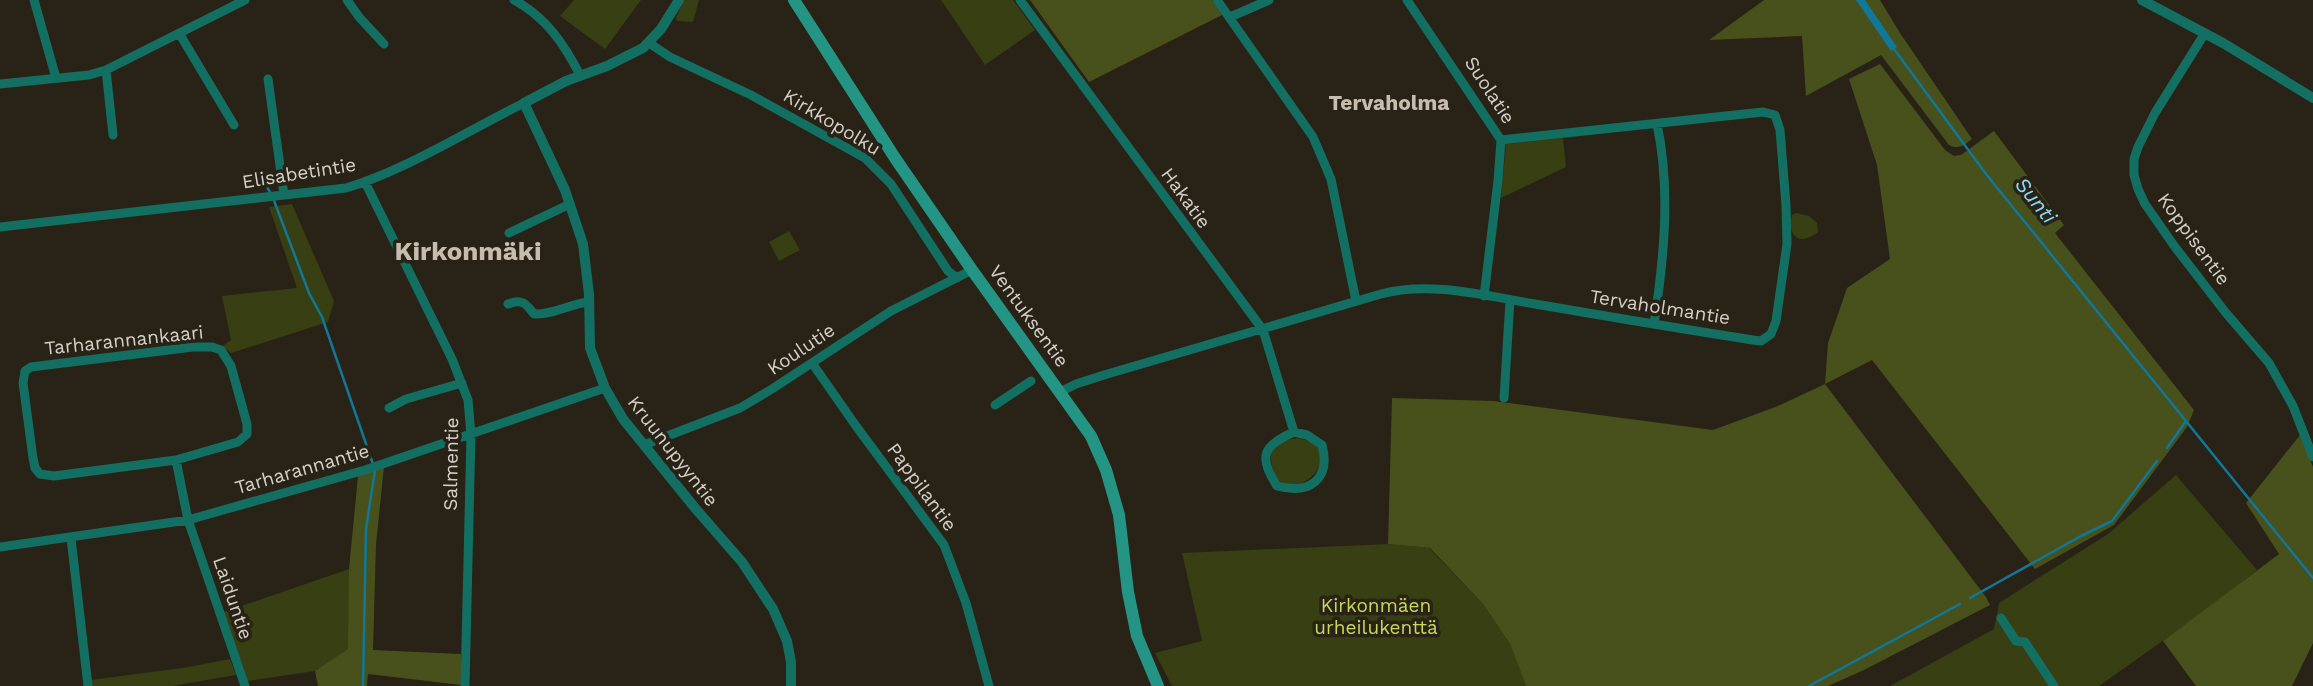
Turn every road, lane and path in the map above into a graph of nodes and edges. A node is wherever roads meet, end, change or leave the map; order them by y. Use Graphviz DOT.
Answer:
graph roads {
  1 [pos="34,0"];
  2 [pos="245,0"];
  3 [pos="347,0"];
  4 [pos="514,0"];
  5 [pos="679,0"];
  6 [pos="794,0"];
  7 [pos="1020,0"];
  8 [pos="1217,0"];
  9 [pos="1269,0"];
  10 [pos="1407,0"];
  11 [pos="2142,0"];
  12 [pos="2152,0"];
  13 [pos="2161,11"];
  14 [pos="1230,17"];
  15 [pos="179,33"];
  16 [pos="2205,33"];
  17 [pos="649,43"];
  18 [pos="384,44"];
  19 [pos="106,70"];
  20 [pos="580,75"];
  21 [pos="56,78"];
  22 [pos="268,79"];
  23 [pos="0,84"];
  24 [pos="2313,98"];
  25 [pos="524,103"];
  26 [pos="1657,124"];
  27 [pos="234,125"];
  28 [pos="113,135"];
  29 [pos="1501,140"];
  30 [pos="365,182"];
  31 [pos="284,195"];
  32 [pos="570,204"];
  33 [pos="0,227"];
  34 [pos="509,233"];
  35 [pos="972,270"];
  36 [pos="957,278"];
  37 [pos="1484,296"];
  38 [pos="1510,300"];
  39 [pos="589,302"];
  40 [pos="1356,302"];
  41 [pos="508,304"];
  42 [pos="1654,324"];
  43 [pos="1263,330"];
  44 [pos="812,363"];
  45 [pos="1031,381"];
  46 [pos="462,383"];
  47 [pos="605,388"];
  48 [pos="1060,392"];
  49 [pos="1504,398"];
  50 [pos="995,405"];
  51 [pos="388,408"];
  52 [pos="1294,432"];
  53 [pos="471,435"];
  54 [pos="644,445"];
  55 [pos="2313,457"];
  56 [pos="176,460"];
  57 [pos="188,520"];
  58 [pos="71,538"];
  59 [pos="0,547"];
  60 [pos="2001,618"];
  61 [pos="88,686"];
  62 [pos="245,686"];
  63 [pos="465,686"];
  64 [pos="792,686"];
  65 [pos="989,686"];
  66 [pos="1158,686"];
  67 [pos="2054,686"];
  1 -- 21 [label="street"];
  2 -- 15 [label="street"];
  3 -- 18 [label="street"];
  4 -- 20 [label="street"];
  5 -- 17 [label="street"];
  6 -- 35 [label="main road, Ventuksentie"];
  7 -- 43 [label="street, Hakatie"];
  8 -- 14 [label="street"];
  9 -- 14 [label="street"];
  10 -- 29 [label="street, Suolatie"];
  11 -- 13 [label="street"];
  12 -- 13 [label="street"];
  13 -- 16 [label="street"];
  14 -- 40 [label="street"];
  15 -- 19 [label="street"];
  15 -- 27 [label="street"];
  16 -- 24 [label="street"];
  16 -- 55 [label="street, Koppisentie"];
  17 -- 20 [label="street, Elisabetintie"];
  17 -- 36 [label="street, Kirkkopolku"];
  19 -- 21 [label="street"];
  19 -- 28 [label="street"];
  20 -- 25 [label="street, Elisabetintie"];
  21 -- 23 [label="street"];
  22 -- 31 [label="street"];
  25 -- 30 [label="street, Elisabetintie"];
  25 -- 32 [label="street, Kruunupyyntie"];
  26 -- 29 [label="street, Tervaholmantie"];
  26 -- 42 [label="street"];
  26 -- 42 [label="street, Tervaholmantie"];
  29 -- 37 [label="street, Suolatie"];
  30 -- 31 [label="street, Elisabetintie"];
  30 -- 46 [label="street, Salmentie"];
  31 -- 33 [label="street, Elisabetintie"];
  32 -- 34 [label="street"];
  32 -- 39 [label="street, Kruunupyyntie"];
  35 -- 36 [label="street, Koulutie"];
  35 -- 48 [label="main road, Ventuksentie"];
  36 -- 44 [label="street, Koulutie"];
  37 -- 38 [label="street, Tervaholmantie"];
  37 -- 40 [label="street, Tervaholmantie"];
  38 -- 42 [label="street, Tervaholmantie"];
  38 -- 49 [label="street"];
  39 -- 41 [label="street"];
  39 -- 47 [label="street, Kruunupyyntie"];
  40 -- 43 [label="street, Tervaholmantie"];
  43 -- 48 [label="street, Tervaholmantie"];
  43 -- 52 [label="street, Hakatie"];
  44 -- 54 [label="street, Koulutie"];
  44 -- 65 [label="street, Pappilantie"];
  45 -- 50 [label="street"];
  46 -- 51 [label="street"];
  46 -- 53 [label="street, Salmentie"];
  47 -- 53 [label="street, Tarharannantie"];
  47 -- 54 [label="street, Kruunupyyntie"];
  48 -- 66 [label="main road, Ventuksentie"];
  52 -- 52 [label="street"];
  53 -- 57 [label="street, Tarharannantie"];
  53 -- 63 [label="street, Salmentie"];
  54 -- 64 [label="street, Kruunupyyntie"];
  56 -- 56 [label="street, Tarharannankaari"];
  56 -- 57 [label="street"];
  57 -- 58 [label="street, Tarharannantie"];
  57 -- 62 [label="street, Laiduntie"];
  58 -- 59 [label="street, Tarharannantie"];
  58 -- 61 [label="street"];
  60 -- 67 [label="street"];
}
